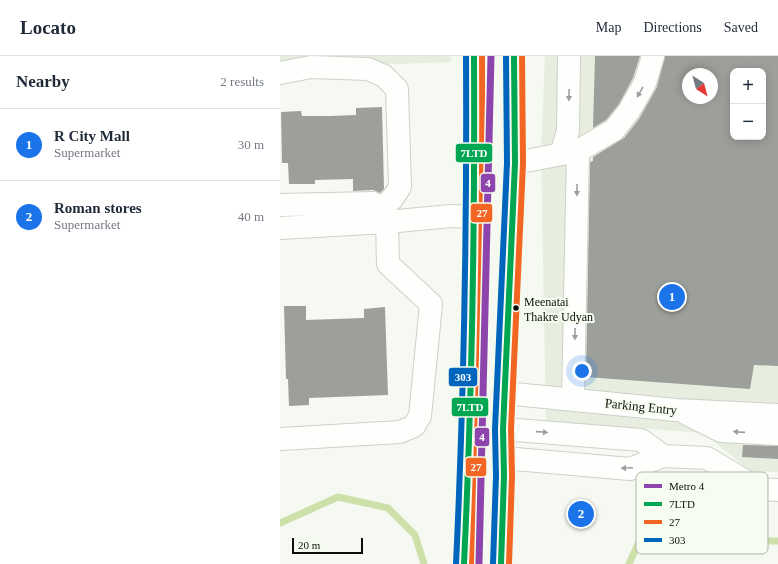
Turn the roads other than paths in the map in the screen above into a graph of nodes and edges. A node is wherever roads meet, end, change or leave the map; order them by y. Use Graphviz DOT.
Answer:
graph roads {
  1 [pos="474,56"];
  2 [pos="514,56"];
  3 [pos="569,56"];
  4 [pos="653,56"];
  5 [pos="280,74"];
  6 [pos="570,153"];
  7 [pos="515,164"];
  8 [pos="280,205"];
  9 [pos="384,215"];
  10 [pos="474,217"];
  11 [pos="280,228"];
  12 [pos="504,393"];
  13 [pos="574,399"];
  14 [pos="676,410"];
  15 [pos="778,415"];
  16 [pos="503,429"];
  17 [pos="778,434"];
  18 [pos="280,439"];
  19 [pos="663,456"];
  20 [pos="504,458"];
  21 [pos="730,472"];
  22 [pos="768,489"];
  23 [pos="778,490"];
  24 [pos="464,564"];
  25 [pos="501,564"];
  1 -- 10 [label="main road"];
  2 -- 7 [label="main road"];
  3 -- 6 [label="main road, one-way"];
  4 -- 6 [label="main road, one-way"];
  5 -- 9 [label="main road"];
  6 -- 7 [label="main road"];
  6 -- 13 [label="main road, one-way"];
  7 -- 12 [label="main road"];
  8 -- 9 [label="main road"];
  9 -- 10 [label="main road"];
  9 -- 11 [label="main road"];
  9 -- 18 [label="main road"];
  10 -- 24 [label="main road"];
  12 -- 13 [label="main road, Parking Entry"];
  12 -- 16 [label="main road"];
  13 -- 14 [label="main road, Parking Entry"];
  14 -- 15 [label="main road, Parking Entry"];
  17 -- 14 [label="main road, one-way"];
  16 -- 19 [label="main road, one-way"];
  16 -- 20 [label="main road"];
  19 -- 20 [label="main road, one-way"];
  19 -- 21 [label="main road"];
  20 -- 25 [label="main road"];
  22 -- 23 [label="main road"];
}
